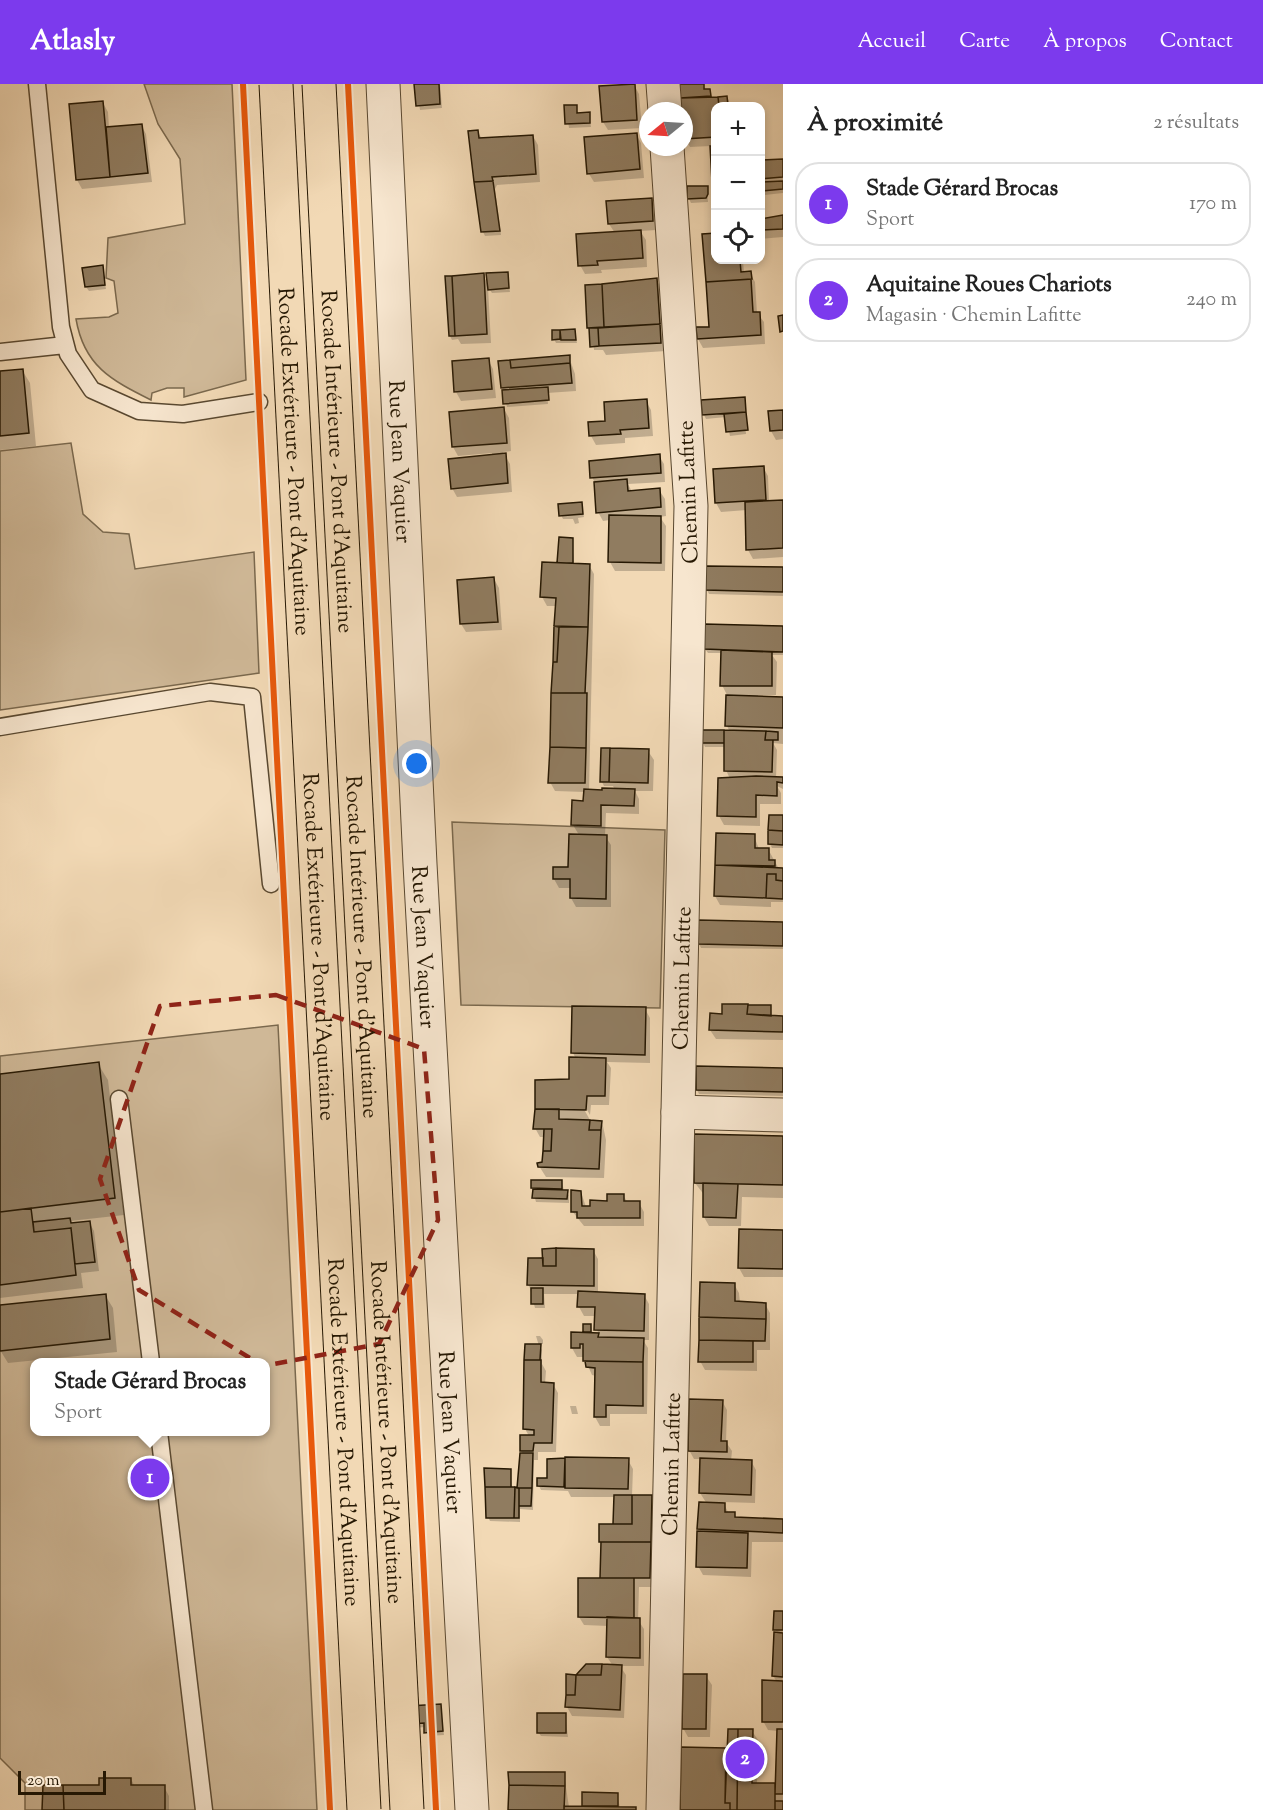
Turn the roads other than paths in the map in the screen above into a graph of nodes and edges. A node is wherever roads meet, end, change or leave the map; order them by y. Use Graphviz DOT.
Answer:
graph roads {
  1 [pos="37,84"];
  2 [pos="276,84"];
  3 [pos="319,84"];
  4 [pos="382,84"];
  5 [pos="663,84"];
  6 [pos="664,102"];
  7 [pos="668,156"];
  8 [pos="65,345"];
  9 [pos="0,352"];
  10 [pos="259,402"];
  11 [pos="0,727"];
  12 [pos="271,884"];
  13 [pos="119,1099"];
  14 [pos="678,1112"];
  15 [pos="783,1115"];
  16 [pos="151,1358"];
  17 [pos="160,1436"];
  18 [pos="204,1810"];
  19 [pos="364,1810"];
  20 [pos="407,1810"];
  21 [pos="472,1810"];
  22 [pos="663,1810"];
  1 -- 8 [label="lane"];
  2 -- 19 [label="highway, Rocade Extérieure - Pont d'Aquitaine, bridge"];
  3 -- 20 [label="highway, Rocade Intérieure - Pont d'Aquitaine, bridge"];
  4 -- 21 [label="street, Rue Jean Vaquier"];
  5 -- 6 [label="street"];
  7 -- 14 [label="street, Chemin Lafitte"];
  8 -- 9 [label="lane"];
  8 -- 10 [label="lane"];
  11 -- 12 [label="lane"];
  13 -- 16 [label="lane"];
  14 -- 15 [label="street"];
  14 -- 22 [label="street, Chemin Lafitte"];
  17 -- 18 [label="lane"];
}
